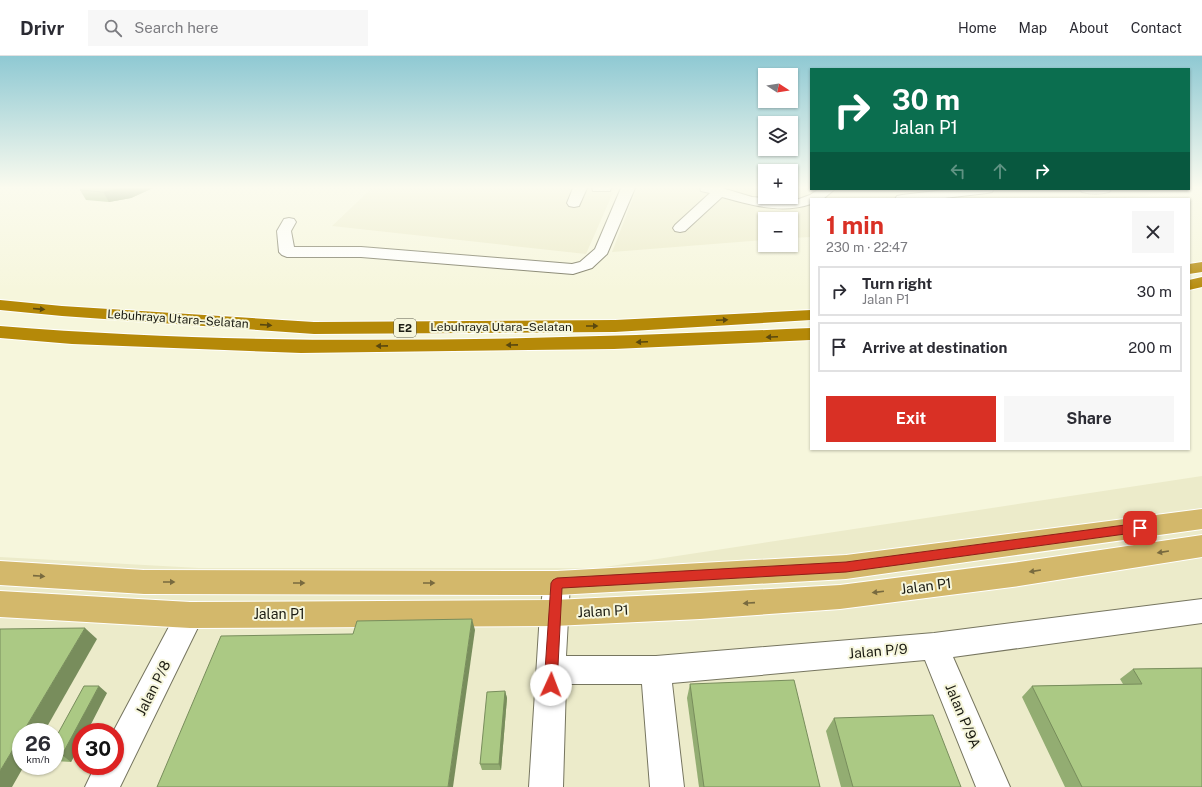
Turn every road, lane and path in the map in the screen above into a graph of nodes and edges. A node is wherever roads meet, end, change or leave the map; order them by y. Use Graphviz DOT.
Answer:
graph roads {
  1 [pos="288,222"];
  2 [pos="614,222"];
  3 [pos="685,222"];
  4 [pos="680,228"];
  5 [pos="1202,267"];
  6 [pos="1190,269"];
  7 [pos="1202,282"];
  8 [pos="1190,285"];
  9 [pos="0,305"];
  10 [pos="810,314"];
  11 [pos="0,332"];
  12 [pos="810,334"];
  13 [pos="1202,520"];
  14 [pos="1202,546"];
  15 [pos="0,573"];
  16 [pos="557,583"];
  17 [pos="0,604"];
  18 [pos="1202,611"];
  19 [pos="554,613"];
  20 [pos="190,615"];
  21 [pos="934,646"];
  22 [pos="551,670"];
  23 [pos="656,670"];
  24 [pos="124,743"];
  25 [pos="108,775"];
  26 [pos="102,787"];
  27 [pos="546,787"];
  28 [pos="667,787"];
  29 [pos="993,787"];
  1 -- 2 [label="street"];
  3 -- 4 [label="street"];
  5 -- 6 [label="highway"];
  7 -- 8 [label="highway"];
  9 -- 10 [label="highway, Lebuhraya Utara–Selatan / E2, one-way"];
  12 -- 11 [label="highway, Lebuhraya Utara–Selatan / E2, one-way"];
  13 -- 16 [label="main road"];
  14 -- 19 [label="main road, Jalan P1, one-way"];
  15 -- 16 [label="main road, one-way"];
  16 -- 19 [label="street"];
  17 -- 20 [label="main road, Jalan P1"];
  18 -- 21 [label="street, Jalan P/9"];
  19 -- 20 [label="main road, Jalan P1"];
  19 -- 22 [label="street"];
  20 -- 24 [label="street, Jalan P/8"];
  21 -- 23 [label="street, Jalan P/9"];
  21 -- 29 [label="street, Jalan P/9A"];
  22 -- 23 [label="street, Jalan P/9"];
  22 -- 27 [label="street"];
  23 -- 28 [label="street"];
  25 -- 26 [label="street"];
}
